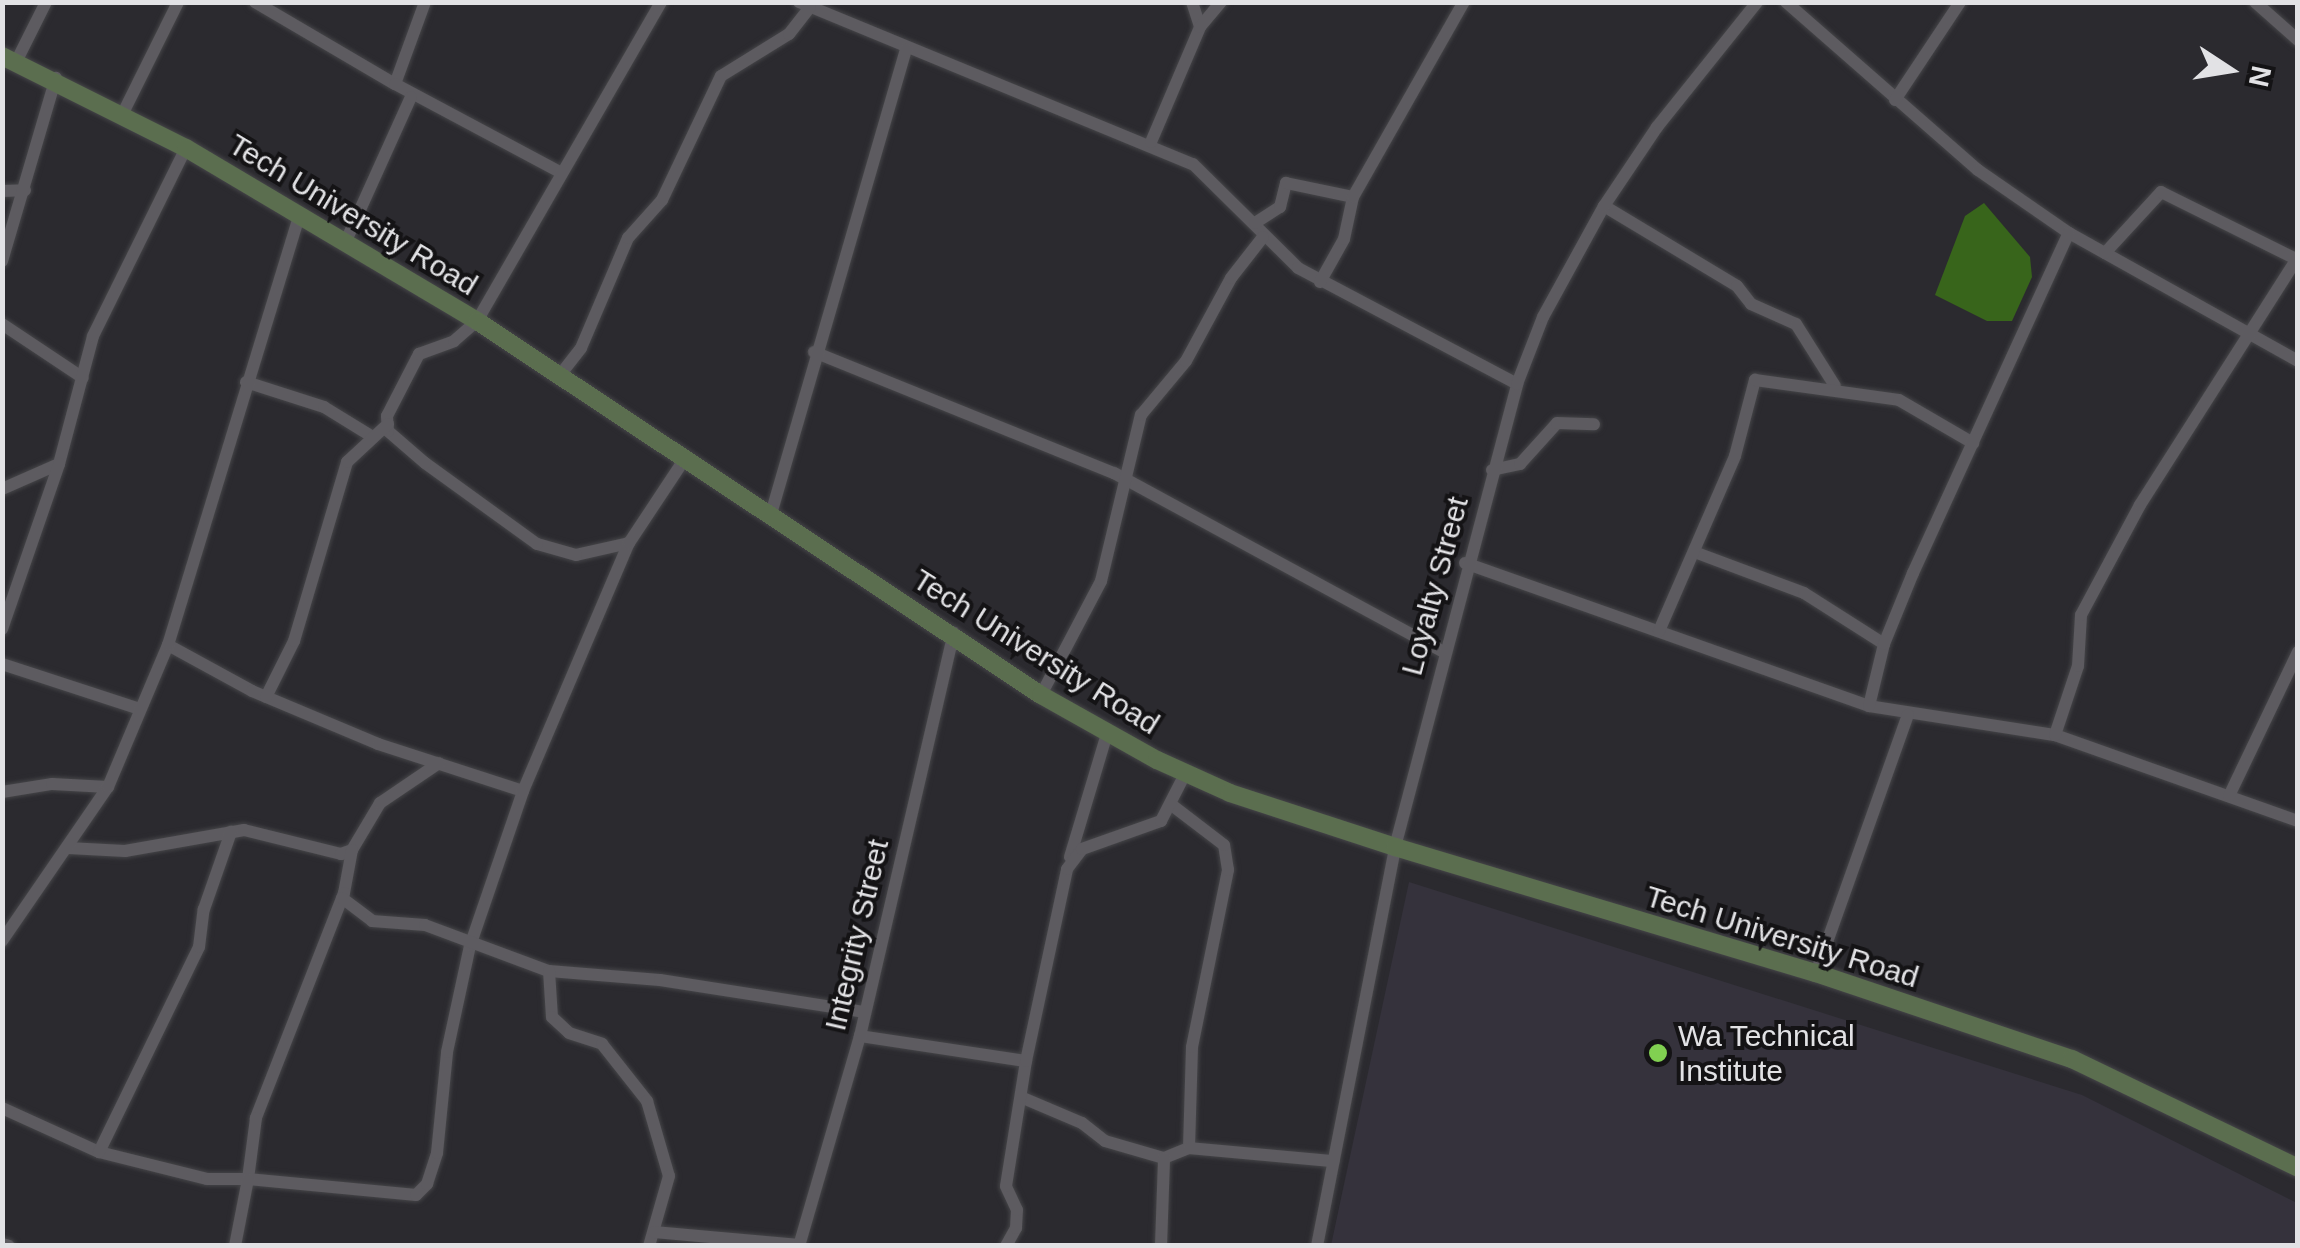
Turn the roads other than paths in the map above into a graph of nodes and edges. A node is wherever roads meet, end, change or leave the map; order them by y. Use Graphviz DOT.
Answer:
graph roads {
  1 [pos="46,2"];
  2 [pos="178,2"];
  3 [pos="255,2"];
  4 [pos="425,2"];
  5 [pos="661,2"];
  6 [pos="1192,2"];
  7 [pos="1222,2"];
  8 [pos="1464,2"];
  9 [pos="1758,2"];
  10 [pos="1786,2"];
  11 [pos="1960,2"];
  12 [pos="2255,2"];
  13 [pos="805,5"];
  14 [pos="1200,26"];
  15 [pos="2298,40"];
  16 [pos="906,49"];
  17 [pos="9,59"];
  18 [pos="56,78"];
  19 [pos="395,84"];
  20 [pos="410,97"];
  21 [pos="1895,100"];
  22 [pos="122,113"];
  23 [pos="1151,142"];
  24 [pos="186,148"];
  25 [pos="562,173"];
  26 [pos="25,190"];
  27 [pos="2,191"];
  28 [pos="1354,197"];
  29 [pos="1604,206"];
  30 [pos="299,216"];
  31 [pos="1255,223"];
  32 [pos="2069,234"];
  33 [pos="1263,236"];
  34 [pos="345,243"];
  35 [pos="2105,253"];
  36 [pos="2297,258"];
  37 [pos="2,262"];
  38 [pos="1320,282"];
  39 [pos="477,321"];
  40 [pos="2,324"];
  41 [pos="2250,334"];
  42 [pos="814,352"];
  43 [pos="2298,362"];
  44 [pos="560,375"];
  45 [pos="83,378"];
  46 [pos="246,382"];
  47 [pos="1516,384"];
  48 [pos="1836,386"];
  49 [pos="388,424"];
  50 [pos="1594,424"];
  51 [pos="374,437"];
  52 [pos="1973,443"];
  53 [pos="686,457"];
  54 [pos="59,464"];
  55 [pos="1492,470"];
  56 [pos="1128,480"];
  57 [pos="2,489"];
  58 [pos="771,514"];
  59 [pos="629,542"];
  60 [pos="1697,553"];
  61 [pos="1465,563"];
  62 [pos="2,629"];
  63 [pos="1660,631"];
  64 [pos="954,633"];
  65 [pos="1884,644"];
  66 [pos="168,645"];
  67 [pos="1443,652"];
  68 [pos="2298,652"];
  69 [pos="2,664"];
  70 [pos="1041,694"];
  71 [pos="266,696"];
  72 [pos="1870,706"];
  73 [pos="140,709"];
  74 [pos="1908,714"];
  75 [pos="1107,734"];
  76 [pos="2055,735"];
  77 [pos="440,763"];
  78 [pos="1185,774"];
  79 [pos="108,787"];
  80 [pos="523,791"];
  81 [pos="2,792"];
  82 [pos="2229,796"];
  83 [pos="1173,806"];
  84 [pos="2298,820"];
  85 [pos="232,832"];
  86 [pos="1395,847"];
  87 [pos="68,848"];
  88 [pos="352,850"];
  89 [pos="1067,870"];
  90 [pos="342,898"];
  91 [pos="2,942"];
  92 [pos="470,946"];
  93 [pos="549,971"];
  94 [pos="1816,974"];
  95 [pos="864,1012"];
  96 [pos="860,1036"];
  97 [pos="1026,1061"];
  98 [pos="1023,1098"];
  99 [pos="2,1108"];
  100 [pos="1190,1148"];
  101 [pos="99,1152"];
  102 [pos="1164,1158"];
  103 [pos="1334,1161"];
  104 [pos="2298,1168"];
  105 [pos="248,1179"];
  106 [pos="804,1229"];
  107 [pos="651,1239"];
  108 [pos="799,1245"];
  109 [pos="235,1246"];
  110 [pos="815,1246"];
  111 [pos="1006,1246"];
  112 [pos="1162,1246"];
  113 [pos="1316,1246"];
  1 -- 17 [label="street"];
  2 -- 22 [label="street"];
  3 -- 19 [label="street"];
  4 -- 19 [label="street"];
  5 -- 25 [label="street"];
  6 -- 14 [label="street"];
  7 -- 14 [label="street"];
  8 -- 28 [label="street"];
  9 -- 29 [label="street, Loyalty Street"];
  10 -- 21 [label="street"];
  11 -- 21 [label="street"];
  12 -- 15 [label="street"];
  13 -- 16 [label="street"];
  13 -- 44 [label="street"];
  14 -- 23 [label="street"];
  16 -- 23 [label="street"];
  16 -- 42 [label="street"];
  17 -- 18 [label="street, Tech University Road"];
  18 -- 22 [label="street, Tech University Road"];
  18 -- 26 [label="street"];
  19 -- 20 [label="street"];
  20 -- 25 [label="street"];
  20 -- 34 [label="street"];
  21 -- 32 [label="street"];
  22 -- 24 [label="street, Tech University Road"];
  23 -- 31 [label="street"];
  24 -- 30 [label="street, Tech University Road"];
  24 -- 45 [label="street"];
  25 -- 39 [label="street"];
  26 -- 27 [label="street"];
  26 -- 37 [label="street"];
  28 -- 31 [label="street"];
  28 -- 38 [label="street"];
  29 -- 47 [label="street, Loyalty Street"];
  29 -- 48 [label="street"];
  30 -- 34 [label="street, Tech University Road"];
  30 -- 46 [label="street"];
  31 -- 33 [label="street"];
  32 -- 35 [label="street"];
  32 -- 52 [label="street"];
  33 -- 38 [label="street"];
  33 -- 56 [label="street"];
  34 -- 39 [label="street, Tech University Road"];
  35 -- 36 [label="street"];
  35 -- 41 [label="street"];
  36 -- 41 [label="street"];
  38 -- 47 [label="street"];
  39 -- 44 [label="street, Tech University Road"];
  39 -- 49 [label="street"];
  40 -- 45 [label="street"];
  41 -- 43 [label="street"];
  41 -- 76 [label="street"];
  42 -- 56 [label="street"];
  42 -- 58 [label="street"];
  44 -- 53 [label="street, Tech University Road"];
  45 -- 54 [label="street"];
  46 -- 51 [label="street"];
  46 -- 66 [label="street"];
  47 -- 55 [label="street, Loyalty Street"];
  48 -- 52 [label="street"];
  48 -- 60 [label="street"];
  49 -- 51 [label="street"];
  49 -- 59 [label="street"];
  50 -- 55 [label="street"];
  51 -- 71 [label="street"];
  52 -- 65 [label="street"];
  53 -- 58 [label="street, Tech University Road"];
  53 -- 59 [label="street"];
  54 -- 57 [label="street"];
  54 -- 62 [label="street"];
  55 -- 61 [label="street, Loyalty Street"];
  56 -- 67 [label="street"];
  56 -- 70 [label="street"];
  58 -- 64 [label="street, Tech University Road"];
  59 -- 80 [label="street"];
  60 -- 63 [label="street"];
  60 -- 65 [label="street"];
  61 -- 63 [label="street"];
  61 -- 67 [label="street, Loyalty Street"];
  63 -- 72 [label="street"];
  64 -- 70 [label="street, Tech University Road"];
  64 -- 95 [label="street, Integrity Street"];
  65 -- 72 [label="street"];
  66 -- 71 [label="street"];
  66 -- 73 [label="street"];
  67 -- 86 [label="street, Loyalty Street"];
  68 -- 82 [label="street"];
  69 -- 73 [label="street"];
  70 -- 75 [label="street, Tech University Road"];
  71 -- 77 [label="street"];
  72 -- 74 [label="street"];
  73 -- 79 [label="street"];
  74 -- 76 [label="street"];
  74 -- 94 [label="street"];
  75 -- 78 [label="street, Tech University Road"];
  75 -- 89 [label="street"];
  76 -- 82 [label="street"];
  77 -- 80 [label="street"];
  77 -- 88 [label="street"];
  78 -- 83 [label="street"];
  78 -- 86 [label="street, Tech University Road"];
  79 -- 81 [label="street"];
  79 -- 87 [label="street"];
  80 -- 92 [label="street"];
  82 -- 84 [label="street"];
  83 -- 89 [label="street"];
  83 -- 100 [label="street"];
  85 -- 87 [label="street"];
  85 -- 88 [label="street"];
  85 -- 101 [label="street"];
  86 -- 94 [label="street, Tech University Road"];
  86 -- 103 [label="street, Loyalty Street"];
  87 -- 91 [label="street"];
  88 -- 90 [label="street"];
  89 -- 97 [label="street"];
  90 -- 92 [label="street"];
  90 -- 105 [label="street"];
  92 -- 93 [label="street"];
  92 -- 105 [label="street"];
  93 -- 95 [label="street"];
  93 -- 107 [label="street"];
  94 -- 104 [label="street, Tech University Road"];
  95 -- 96 [label="street, Integrity Street"];
  96 -- 97 [label="street"];
  96 -- 106 [label="street, Integrity Street"];
  97 -- 98 [label="street"];
  98 -- 102 [label="street"];
  98 -- 111 [label="street"];
  99 -- 101 [label="street"];
  100 -- 102 [label="street"];
  100 -- 103 [label="street"];
  101 -- 105 [label="street"];
  102 -- 112 [label="street"];
  103 -- 113 [label="street, Loyalty Street"];
  105 -- 109 [label="street"];
  106 -- 108 [label="street, Integrity Street"];
  106 -- 110 [label="street"];
  107 -- 108 [label="street"];
}
